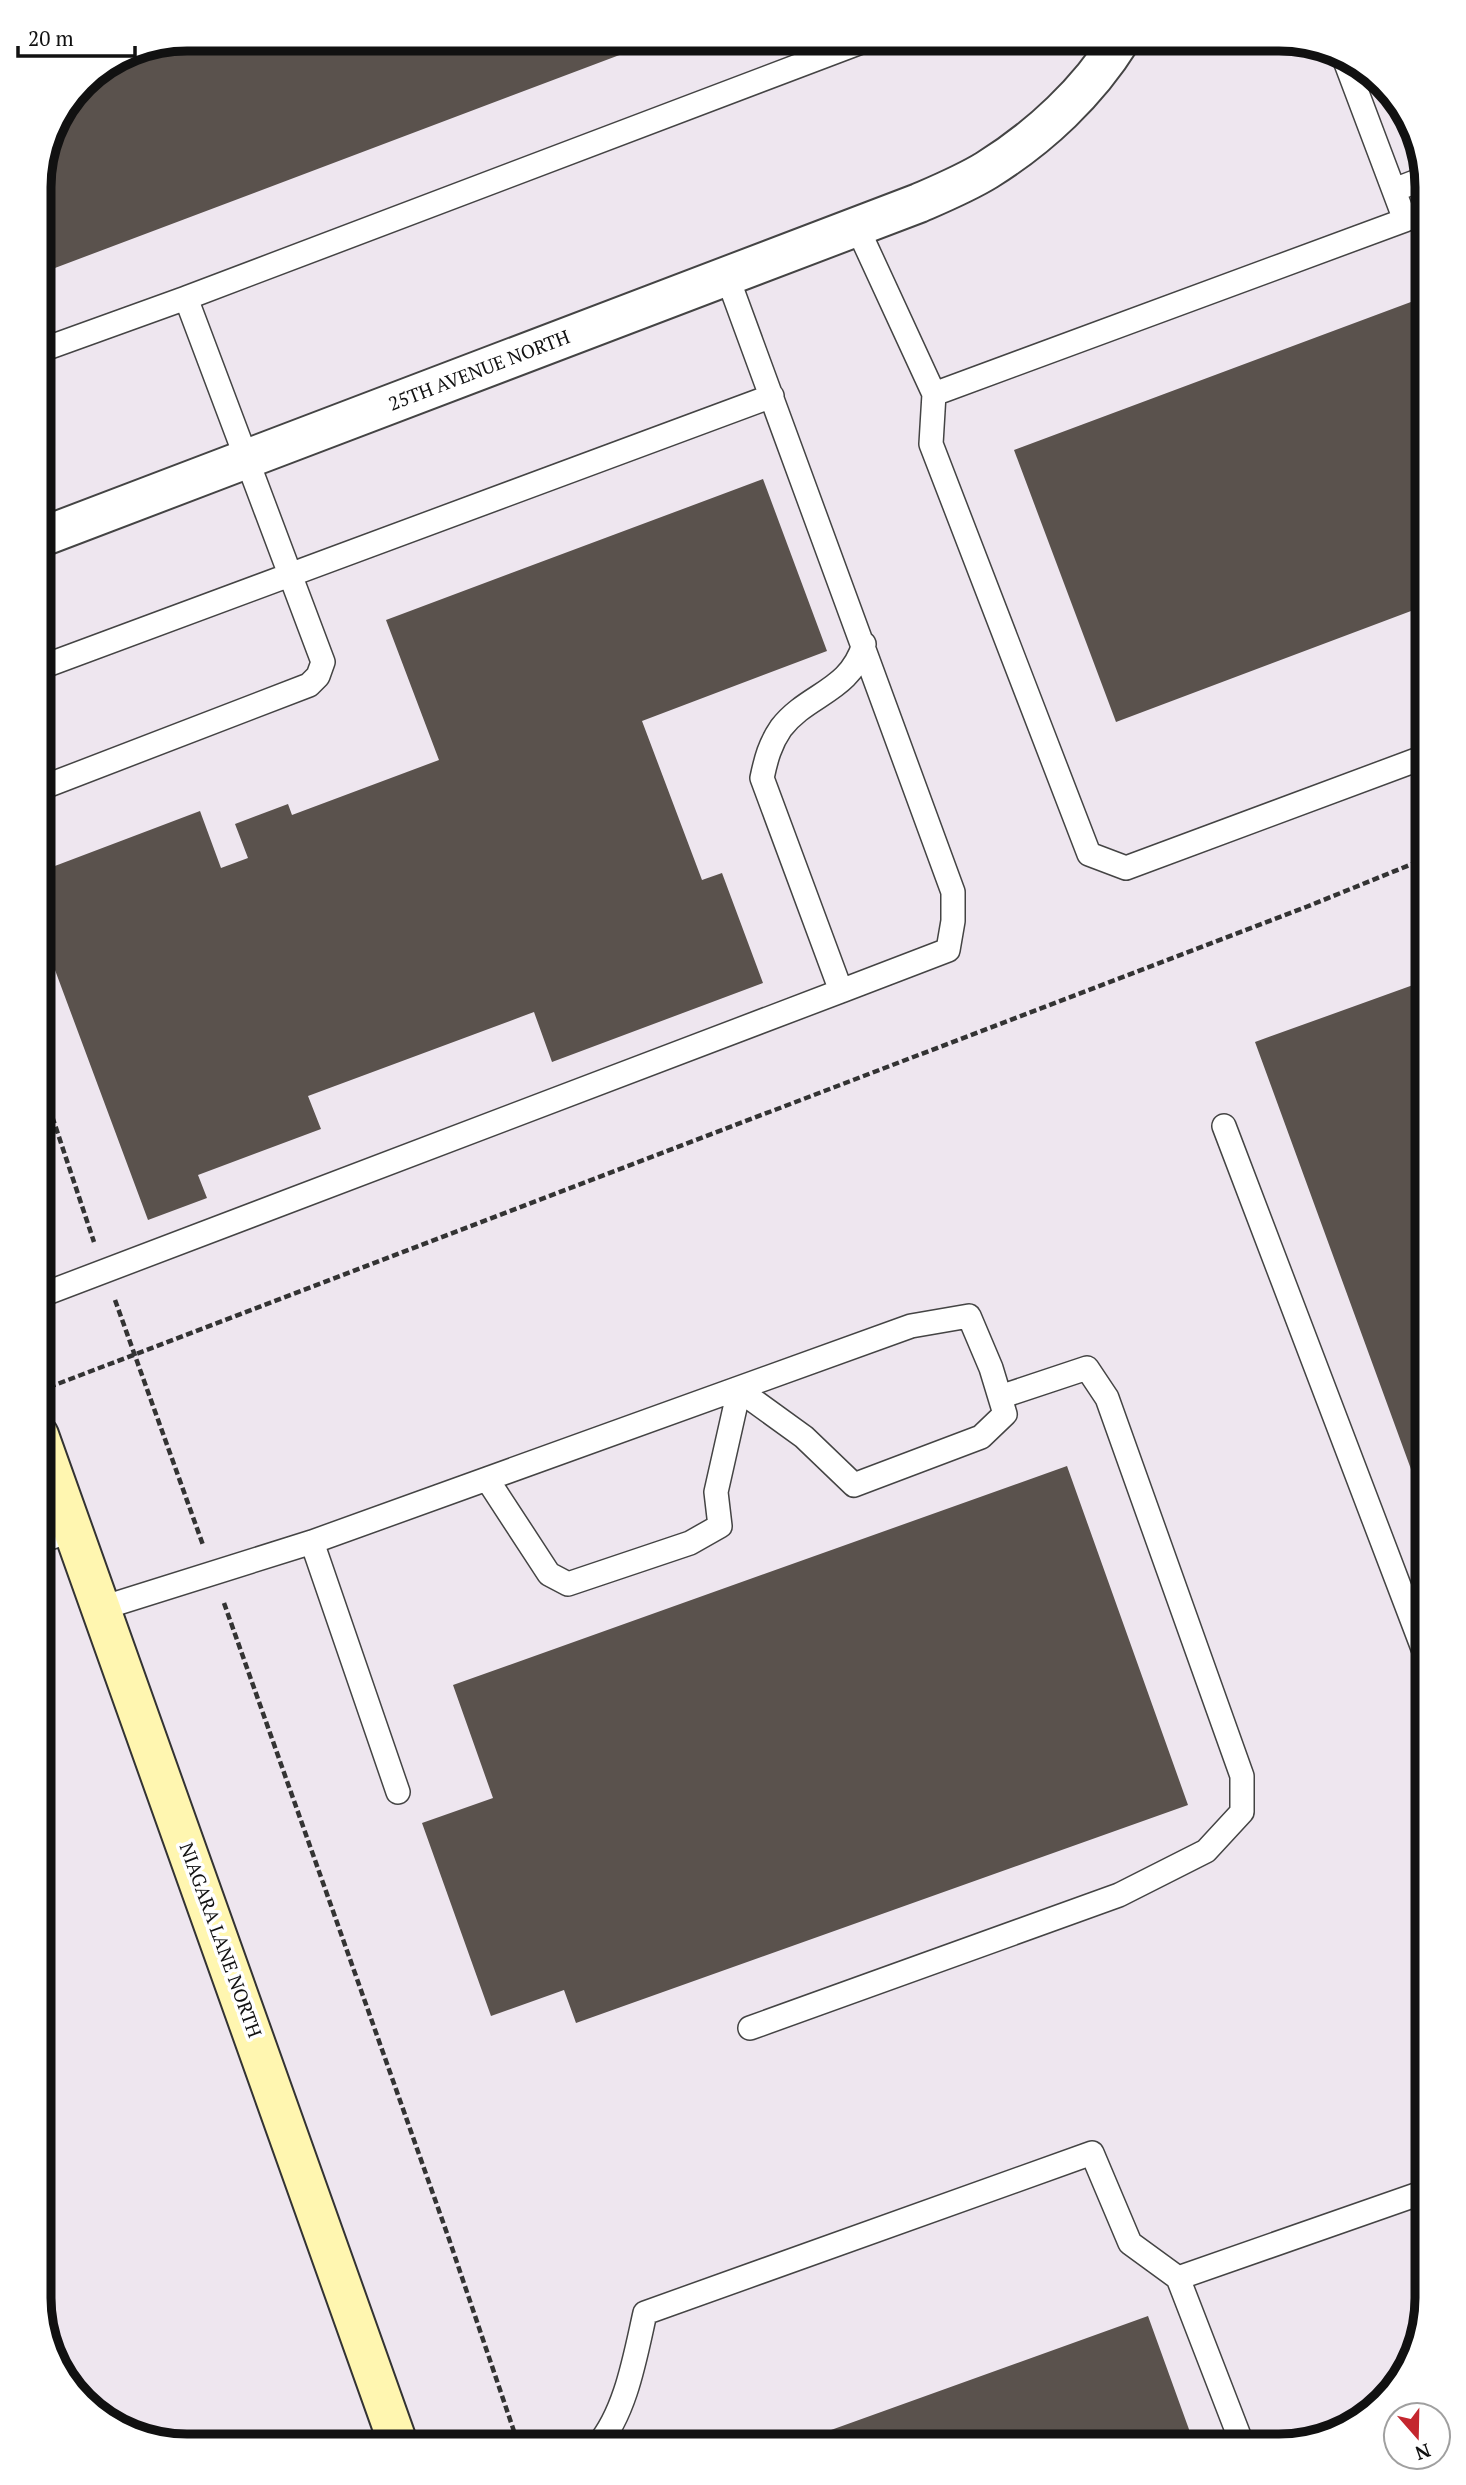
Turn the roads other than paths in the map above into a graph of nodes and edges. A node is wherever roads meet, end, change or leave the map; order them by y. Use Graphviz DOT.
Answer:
graph roads {
  1 [pos="837,51"];
  2 [pos="1114,51"];
  3 [pos="1355,74"];
  4 [pos="1415,182"];
  5 [pos="1394,190"];
  6 [pos="857,227"];
  7 [pos="727,276"];
  8 [pos="186,298"];
  9 [pos="51,347"];
  10 [pos="934,394"];
  11 [pos="772,396"];
  12 [pos="246,458"];
  13 [pos="51,533"];
  14 [pos="291,574"];
  15 [pos="864,644"];
  16 [pos="51,664"];
  17 [pos="1415,760"];
  18 [pos="51,784"];
  19 [pos="841,991"];
  20 [pos="1224,1126"];
  21 [pos="51,1292"];
  22 [pos="739,1390"];
  23 [pos="1000,1397"];
  24 [pos="487,1479"];
  25 [pos="51,1506"];
  26 [pos="56,1536"];
  27 [pos="312,1542"];
  28 [pos="102,1608"];
  29 [pos="1415,1628"];
  30 [pos="398,1792"];
  31 [pos="750,2028"];
  32 [pos="1415,2195"];
  33 [pos="1178,2278"];
  34 [pos="396,2434"];
  35 [pos="607,2434"];
  36 [pos="1238,2434"];
  1 -- 8 [label="lane"];
  2 -- 6 [label="street, 25TH AVENUE NORTH"];
  3 -- 5 [label="lane"];
  4 -- 5 [label="lane"];
  5 -- 10 [label="lane"];
  6 -- 7 [label="street, 25TH AVENUE NORTH"];
  6 -- 10 [label="lane"];
  7 -- 11 [label="lane"];
  7 -- 12 [label="street, 25TH AVENUE NORTH"];
  8 -- 9 [label="lane"];
  8 -- 12 [label="lane"];
  10 -- 17 [label="lane"];
  11 -- 14 [label="lane"];
  11 -- 15 [label="lane"];
  12 -- 13 [label="street, 25TH AVENUE NORTH"];
  12 -- 14 [label="lane"];
  14 -- 16 [label="lane"];
  14 -- 18 [label="lane"];
  15 -- 19 [label="lane"];
  15 -- 19 [label="lane"];
  19 -- 21 [label="lane"];
  20 -- 29 [label="lane"];
  22 -- 23 [label="lane"];
  22 -- 23 [label="lane"];
  22 -- 24 [label="lane"];
  22 -- 24 [label="lane"];
  23 -- 31 [label="lane"];
  24 -- 27 [label="lane"];
  25 -- 26 [label="street, NIAGARA LANE NORTH"];
  26 -- 28 [label="street, NIAGARA LANE NORTH"];
  27 -- 28 [label="lane"];
  27 -- 30 [label="lane"];
  28 -- 34 [label="street, NIAGARA LANE NORTH"];
  32 -- 33 [label="lane"];
  33 -- 35 [label="lane"];
  33 -- 36 [label="lane"];
}
